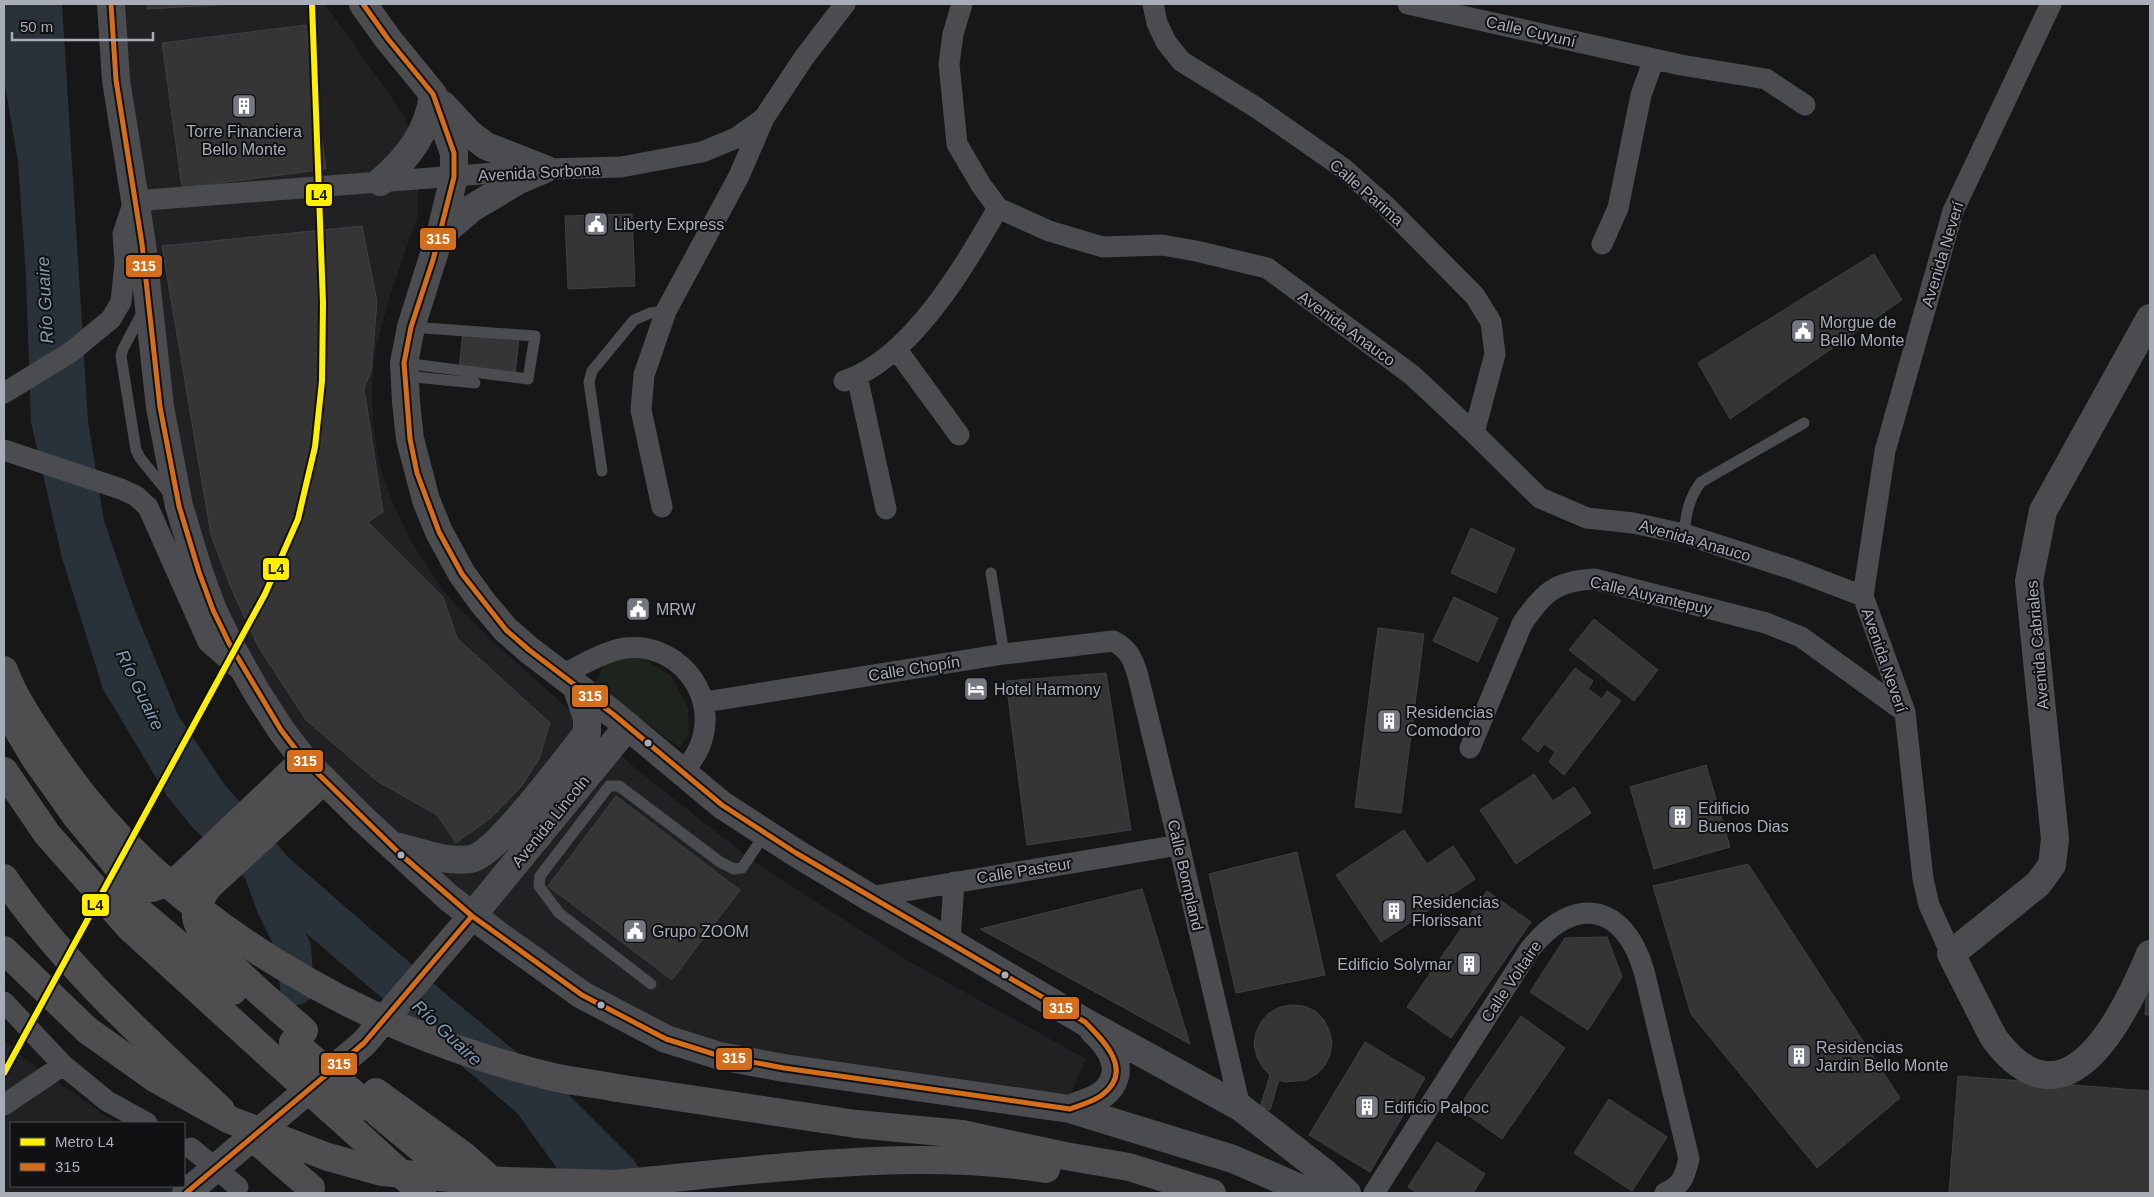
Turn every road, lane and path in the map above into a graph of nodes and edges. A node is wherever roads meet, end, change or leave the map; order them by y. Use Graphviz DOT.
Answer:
graph roads {
  1 [pos="111,4"];
  2 [pos="363,4"];
  3 [pos="845,4"];
  4 [pos="962,4"];
  5 [pos="1153,4"];
  6 [pos="1408,4"];
  7 [pos="2051,4"];
  8 [pos="1654,59"];
  9 [pos="433,94"];
  10 [pos="1805,106"];
  11 [pos="764,118"];
  12 [pos="545,169"];
  13 [pos="454,176"];
  14 [pos="380,182"];
  15 [pos="134,201"];
  16 [pos="998,208"];
  17 [pos="440,235"];
  18 [pos="1602,244"];
  19 [pos="666,311"];
  20 [pos="2150,318"];
  21 [pos="411,326"];
  22 [pos="897,350"];
  23 [pos="404,369"];
  24 [pos="476,383"];
  25 [pos="4,393"];
  26 [pos="1804,423"];
  27 [pos="1474,433"];
  28 [pos="959,435"];
  29 [pos="4,450"];
  30 [pos="602,471"];
  31 [pos="662,507"];
  32 [pos="886,509"];
  33 [pos="1684,534"];
  34 [pos="991,573"];
  35 [pos="1863,596"];
  36 [pos="1123,646"];
  37 [pos="1004,654"];
  38 [pos="4,670"];
  39 [pos="247,676"];
  40 [pos="569,681"];
  41 [pos="705,702"];
  42 [pos="4,707"];
  43 [pos="1905,712"];
  44 [pos="628,726"];
  45 [pos="1470,748"];
  46 [pos="299,765"];
  47 [pos="4,771"];
  48 [pos="683,773"];
  49 [pos="320,784"];
  50 [pos="765,834"];
  51 [pos="391,845"];
  52 [pos="1179,845"];
  53 [pos="4,878"];
  54 [pos="954,882"];
  55 [pos="869,896"];
  56 [pos="472,916"];
  57 [pos="950,942"];
  58 [pos="4,950"];
  59 [pos="1951,954"];
  60 [pos="2150,954"];
  61 [pos="651,984"];
  62 [pos="4,1002"];
  63 [pos="1085,1022"];
  64 [pos="291,1044"];
  65 [pos="63,1065"];
  66 [pos="373,1100"];
  67 [pos="4,1105"];
  68 [pos="1240,1107"];
  69 [pos="1070,1109"];
  70 [pos="146,1122"];
  71 [pos="187,1146"];
  72 [pos="240,1190"];
  73 [pos="314,1191"];
  74 [pos="186,1193"];
  75 [pos="422,1193"];
  76 [pos="474,1193"];
  77 [pos="506,1193"];
  78 [pos="1162,1193"];
  79 [pos="1212,1193"];
  80 [pos="1311,1193"];
  81 [pos="1347,1193"];
  82 [pos="1374,1193"];
  83 [pos="1665,1193"];
  1 -- 15 [label="street"];
  2 -- 9 [label="street"];
  3 -- 11 [label="street, Avenida Sorbona"];
  4 -- 16 [label="street, Avenida Anauco"];
  5 -- 27 [label="street, Calle Parima"];
  6 -- 8 [label="street, Calle Cuyuní"];
  7 -- 35 [label="street, Avenida Neverí"];
  8 -- 10 [label="street, Calle Cuyuní"];
  8 -- 18 [label="street"];
  9 -- 12 [label="street"];
  9 -- 13 [label="street"];
  9 -- 14 [label="street"];
  11 -- 12 [label="street, Avenida Sorbona"];
  11 -- 19 [label="street"];
  12 -- 13 [label="street, Avenida Sorbona"];
  12 -- 17 [label="street"];
  13 -- 14 [label="street, Avenida Sorbona"];
  13 -- 17 [label="street"];
  14 -- 15 [label="street, Avenida Sorbona"];
  15 -- 25 [label="street"];
  15 -- 39 [label="street"];
  16 -- 22 [label="street"];
  16 -- 27 [label="street, Avenida Anauco"];
  17 -- 21 [label="street"];
  19 -- 30 [label="lane"];
  19 -- 31 [label="street"];
  20 -- 59 [label="street, Avenida Cabriales"];
  21 -- 23 [label="street"];
  21 -- 23 [label="lane"];
  22 -- 28 [label="street"];
  22 -- 32 [label="street"];
  23 -- 24 [label="lane"];
  23 -- 40 [label="street"];
  26 -- 33 [label="lane"];
  27 -- 33 [label="street, Avenida Anauco"];
  29 -- 39 [label="street"];
  33 -- 35 [label="street, Avenida Anauco"];
  34 -- 37 [label="lane"];
  35 -- 43 [label="street, Avenida Neverí"];
  36 -- 37 [label="street, Calle Chopín"];
  36 -- 52 [label="street, Calle Bompland"];
  37 -- 41 [label="street, Calle Chopín"];
  38 -- 79 [label="highway, bridge"];
  39 -- 46 [label="street"];
  40 -- 41 [label="street"];
  40 -- 44 [label="street"];
  40 -- 51 [label="street"];
  41 -- 48 [label="street"];
  42 -- 46 [label="highway"];
  43 -- 45 [label="street, Calle Auyantepuy"];
  43 -- 59 [label="street, Avenida Neverí"];
  44 -- 48 [label="street"];
  44 -- 56 [label="street, Avenida Lincoln"];
  46 -- 49 [label="street"];
  47 -- 64 [label="highway"];
  48 -- 50 [label="street"];
  49 -- 51 [label="street"];
  49 -- 64 [label="highway"];
  50 -- 55 [label="street"];
  50 -- 61 [label="lane"];
  51 -- 56 [label="street"];
  52 -- 54 [label="street, Calle Pasteur"];
  52 -- 68 [label="street, Calle Bompland"];
  53 -- 73 [label="highway, bridge"];
  54 -- 55 [label="street, Calle Pasteur"];
  54 -- 57 [label="street"];
  55 -- 57 [label="street"];
  56 -- 69 [label="street"];
  56 -- 74 [label="street, Avenida Lincoln"];
  57 -- 63 [label="street"];
  58 -- 78 [label="highway, bridge"];
  59 -- 60 [label="street, Avenida Neverí"];
  62 -- 65 [label="street"];
  63 -- 68 [label="street"];
  63 -- 69 [label="street"];
  64 -- 66 [label="highway"];
  64 -- 75 [label="highway, bridge"];
  65 -- 67 [label="street"];
  65 -- 70 [label="street"];
  66 -- 76 [label="highway"];
  66 -- 77 [label="highway"];
  68 -- 81 [label="street"];
  69 -- 80 [label="street"];
  71 -- 72 [label="street, bridge"];
  82 -- 83 [label="street, Calle Voltaire"];
}
